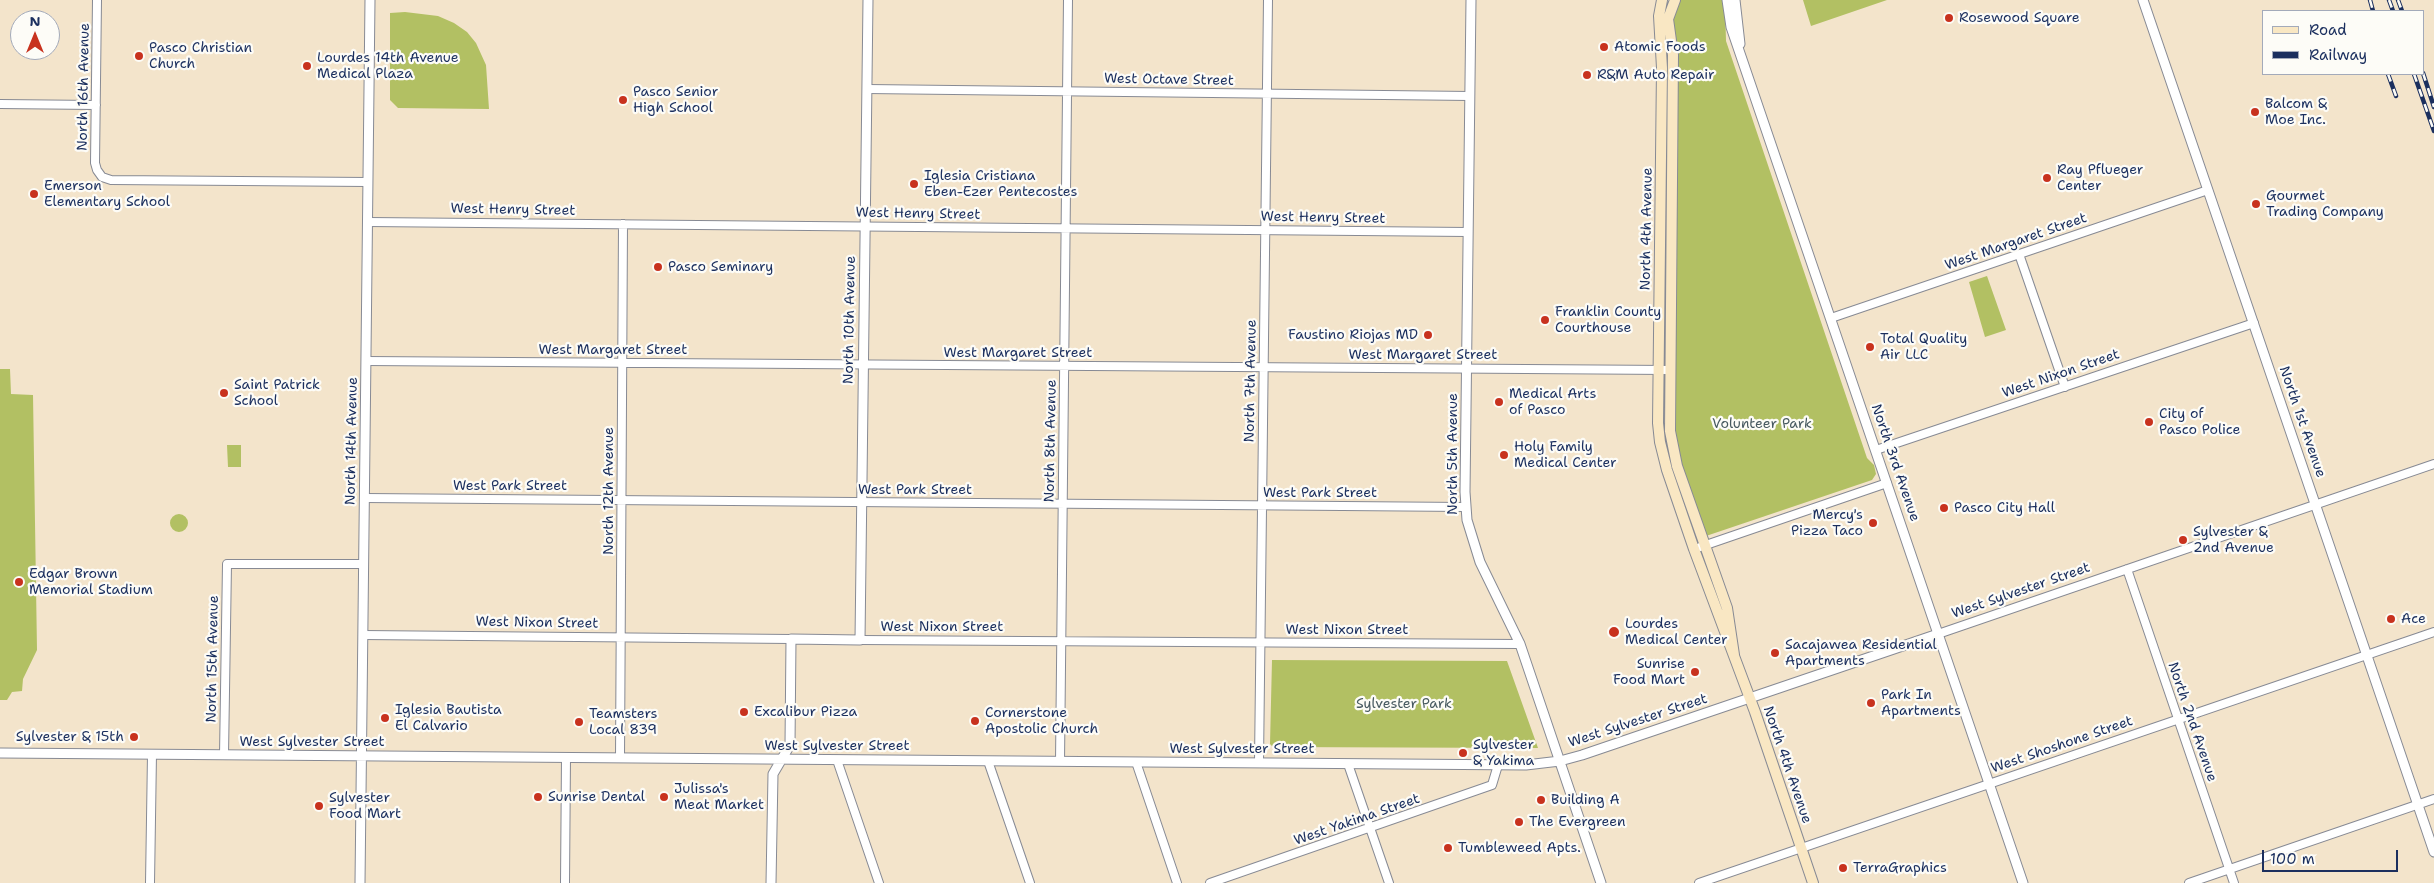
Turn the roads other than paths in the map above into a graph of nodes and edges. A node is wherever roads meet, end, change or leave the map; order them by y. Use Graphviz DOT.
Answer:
graph roads {
  1 [pos="97,0"];
  2 [pos="370,0"];
  3 [pos="868,0"];
  4 [pos="1068,0"];
  5 [pos="1268,0"];
  6 [pos="1471,0"];
  7 [pos="1662,0"];
  8 [pos="1675,0"];
  9 [pos="1727,0"];
  10 [pos="1735,0"];
  11 [pos="2143,0"];
  12 [pos="1741,52"];
  13 [pos="867,89"];
  14 [pos="1067,91"];
  15 [pos="1266,93"];
  16 [pos="1470,96"];
  17 [pos="0,104"];
  18 [pos="96,105"];
  19 [pos="368,182"];
  20 [pos="2208,190"];
  21 [pos="368,222"];
  22 [pos="623,224"];
  23 [pos="865,226"];
  24 [pos="1065,228"];
  25 [pos="1265,230"];
  26 [pos="1468,232"];
  27 [pos="2019,254"];
  28 [pos="1831,318"];
  29 [pos="2254,324"];
  30 [pos="366,360"];
  31 [pos="622,362"];
  32 [pos="864,364"];
  33 [pos="1064,365"];
  34 [pos="1263,367"];
  35 [pos="1466,368"];
  36 [pos="1659,370"];
  37 [pos="1670,370"];
  38 [pos="2065,387"];
  39 [pos="1876,450"];
  40 [pos="2434,464"];
  41 [pos="1887,484"];
  42 [pos="365,498"];
  43 [pos="621,500"];
  44 [pos="862,502"];
  45 [pos="1062,504"];
  46 [pos="2316,504"];
  47 [pos="1262,505"];
  48 [pos="1465,507"];
  49 [pos="1705,546"];
  50 [pos="1694,549"];
  51 [pos="364,564"];
  52 [pos="2127,569"];
  53 [pos="2434,632"];
  54 [pos="1938,634"];
  55 [pos="363,635"];
  56 [pos="620,638"];
  57 [pos="791,639"];
  58 [pos="860,640"];
  59 [pos="1061,642"];
  60 [pos="1260,643"];
  61 [pos="1520,644"];
  62 [pos="2367,655"];
  63 [pos="1734,656"];
  64 [pos="1749,698"];
  65 [pos="2178,719"];
  66 [pos="0,752"];
  67 [pos="152,754"];
  68 [pos="224,755"];
  69 [pos="362,756"];
  70 [pos="566,757"];
  71 [pos="620,758"];
  72 [pos="782,759"];
  73 [pos="837,760"];
  74 [pos="988,761"];
  75 [pos="1060,761"];
  76 [pos="1560,761"];
  77 [pos="1136,762"];
  78 [pos="1259,763"];
  79 [pos="1348,764"];
  80 [pos="1498,765"];
  81 [pos="1989,784"];
  82 [pos="2434,799"];
  83 [pos="2418,805"];
  84 [pos="1370,829"];
  85 [pos="1800,848"];
  86 [pos="2434,852"];
  87 [pos="2229,869"];
  88 [pos="150,883"];
  89 [pos="360,883"];
  90 [pos="565,883"];
  91 [pos="771,883"];
  92 [pos="879,883"];
  93 [pos="1030,883"];
  94 [pos="1177,883"];
  95 [pos="1210,883"];
  96 [pos="1388,883"];
  97 [pos="1601,883"];
  98 [pos="1699,883"];
  99 [pos="1813,883"];
  100 [pos="2023,883"];
  101 [pos="2189,883"];
  102 [pos="2234,883"];
  1 -- 18 [label="street, North 16th Avenue"];
  2 -- 19 [label="street, North 14th Avenue"];
  3 -- 13 [label="street, North 10th Avenue"];
  4 -- 14 [label="street, North 8th Avenue"];
  5 -- 15 [label="street, North 7th Avenue"];
  6 -- 16 [label="street, North 5th Avenue"];
  7 -- 36 [label="main road, North 4th Avenue"];
  8 -- 37 [label="main road, North 4th Avenue"];
  9 -- 12 [label="street, North 3rd Avenue"];
  10 -- 12 [label="street, North 3rd Avenue"];
  11 -- 20 [label="street, North 1st Avenue"];
  12 -- 28 [label="street, North 3rd Avenue"];
  13 -- 14 [label="street, West Octave Street"];
  13 -- 23 [label="street, North 10th Avenue"];
  14 -- 15 [label="street, West Octave Street"];
  14 -- 24 [label="street, North 8th Avenue"];
  15 -- 16 [label="street, West Octave Street"];
  15 -- 25 [label="street, North 7th Avenue"];
  16 -- 26 [label="street, North 5th Avenue"];
  17 -- 18 [label="street"];
  18 -- 19 [label="street, North 16th Avenue"];
  19 -- 21 [label="street, North 14th Avenue"];
  20 -- 27 [label="street, West Margaret Street"];
  20 -- 29 [label="street, North 1st Avenue"];
  21 -- 22 [label="street, West Henry Street"];
  21 -- 30 [label="street, North 14th Avenue"];
  22 -- 23 [label="street, West Henry Street"];
  22 -- 31 [label="street, North 12th Avenue"];
  23 -- 24 [label="street, West Henry Street"];
  23 -- 32 [label="street, North 10th Avenue"];
  24 -- 25 [label="street, West Henry Street"];
  24 -- 33 [label="street, North 8th Avenue"];
  25 -- 26 [label="street, West Henry Street"];
  25 -- 34 [label="street, North 7th Avenue"];
  26 -- 35 [label="street, North 5th Avenue"];
  27 -- 28 [label="street, West Margaret Street"];
  27 -- 38 [label="street"];
  28 -- 39 [label="street, North 3rd Avenue"];
  29 -- 38 [label="street, West Nixon Street"];
  29 -- 46 [label="street, North 1st Avenue"];
  30 -- 31 [label="street, West Margaret Street"];
  30 -- 42 [label="street, North 14th Avenue"];
  31 -- 32 [label="street, West Margaret Street"];
  31 -- 43 [label="street, North 12th Avenue"];
  32 -- 33 [label="street, West Margaret Street"];
  32 -- 44 [label="street, North 10th Avenue"];
  33 -- 34 [label="street, West Margaret Street"];
  33 -- 45 [label="street, North 8th Avenue"];
  34 -- 35 [label="street, West Margaret Street"];
  34 -- 47 [label="street, North 7th Avenue"];
  35 -- 36 [label="street, West Margaret Street"];
  35 -- 48 [label="street, North 5th Avenue"];
  36 -- 37 [label="street, West Margaret Street"];
  36 -- 50 [label="main road, North 4th Avenue"];
  37 -- 49 [label="main road, North 4th Avenue"];
  38 -- 39 [label="street, West Nixon Street"];
  39 -- 41 [label="street, North 3rd Avenue"];
  40 -- 46 [label="street, West Sylvester Street"];
  41 -- 49 [label="street"];
  41 -- 54 [label="street, North 3rd Avenue"];
  42 -- 43 [label="street, West Park Street"];
  42 -- 51 [label="street, North 14th Avenue"];
  43 -- 44 [label="street, West Park Street"];
  43 -- 56 [label="street, North 12th Avenue"];
  44 -- 45 [label="street, West Park Street"];
  44 -- 58 [label="street, North 10th Avenue"];
  45 -- 47 [label="street, West Park Street"];
  45 -- 59 [label="street, North 8th Avenue"];
  46 -- 52 [label="street, West Sylvester Street"];
  46 -- 62 [label="street, North 1st Avenue"];
  47 -- 48 [label="street, West Park Street"];
  47 -- 60 [label="street, North 7th Avenue"];
  48 -- 61 [label="street, North 5th Avenue"];
  49 -- 50 [label="street"];
  49 -- 63 [label="main road, North 4th Avenue"];
  50 -- 63 [label="main road, North 4th Avenue"];
  51 -- 55 [label="street, North 14th Avenue"];
  51 -- 68 [label="street, North 15th Avenue"];
  52 -- 54 [label="street, West Sylvester Street"];
  52 -- 65 [label="street, North 2nd Avenue"];
  53 -- 62 [label="street, West Shoshone Street"];
  54 -- 64 [label="street, West Sylvester Street"];
  54 -- 81 [label="street, North 3rd Avenue"];
  55 -- 56 [label="street, West Nixon Street"];
  55 -- 69 [label="street, North 14th Avenue"];
  56 -- 57 [label="street, West Nixon Street"];
  56 -- 71 [label="street, North 12th Avenue"];
  57 -- 58 [label="street, West Nixon Street"];
  57 -- 72 [label="street"];
  58 -- 59 [label="street, West Nixon Street"];
  59 -- 60 [label="street, West Nixon Street"];
  59 -- 75 [label="street, North 8th Avenue"];
  60 -- 61 [label="street, West Nixon Street"];
  60 -- 78 [label="street, North 7th Avenue"];
  61 -- 76 [label="street, North 5th Avenue"];
  62 -- 65 [label="street, West Shoshone Street"];
  62 -- 83 [label="street, North 1st Avenue"];
  63 -- 64 [label="main road, North 4th Avenue"];
  64 -- 76 [label="street, West Sylvester Street"];
  64 -- 85 [label="main road, North 4th Avenue"];
  65 -- 81 [label="street, West Shoshone Street"];
  65 -- 87 [label="street, North 2nd Avenue"];
  66 -- 67 [label="street, West Sylvester Street"];
  67 -- 68 [label="street, West Sylvester Street"];
  67 -- 88 [label="street"];
  68 -- 69 [label="street, West Sylvester Street"];
  69 -- 70 [label="street, West Sylvester Street"];
  69 -- 89 [label="street, North 14th Avenue"];
  70 -- 71 [label="street, West Sylvester Street"];
  70 -- 90 [label="street"];
  71 -- 72 [label="street, West Sylvester Street"];
  72 -- 73 [label="street, West Sylvester Street"];
  72 -- 91 [label="street"];
  73 -- 74 [label="street, West Sylvester Street"];
  73 -- 92 [label="street"];
  74 -- 75 [label="street, West Sylvester Street"];
  74 -- 93 [label="street"];
  75 -- 77 [label="street, West Sylvester Street"];
  76 -- 80 [label="street, West Sylvester Street"];
  76 -- 97 [label="street, North 5th Avenue"];
  77 -- 78 [label="street, West Sylvester Street"];
  77 -- 94 [label="street"];
  78 -- 79 [label="street, West Sylvester Street"];
  79 -- 80 [label="street, West Sylvester Street"];
  79 -- 84 [label="street"];
  80 -- 84 [label="street, West Yakima Street"];
  81 -- 85 [label="street, West Shoshone Street"];
  81 -- 100 [label="street, North 3rd Avenue"];
  82 -- 83 [label="street"];
  83 -- 86 [label="street, North 1st Avenue"];
  83 -- 87 [label="street"];
  84 -- 95 [label="street, West Yakima Street"];
  84 -- 96 [label="street"];
  85 -- 98 [label="street, West Shoshone Street"];
  85 -- 99 [label="main road, North 4th Avenue"];
  87 -- 101 [label="street"];
  87 -- 102 [label="street, North 2nd Avenue"];
}
